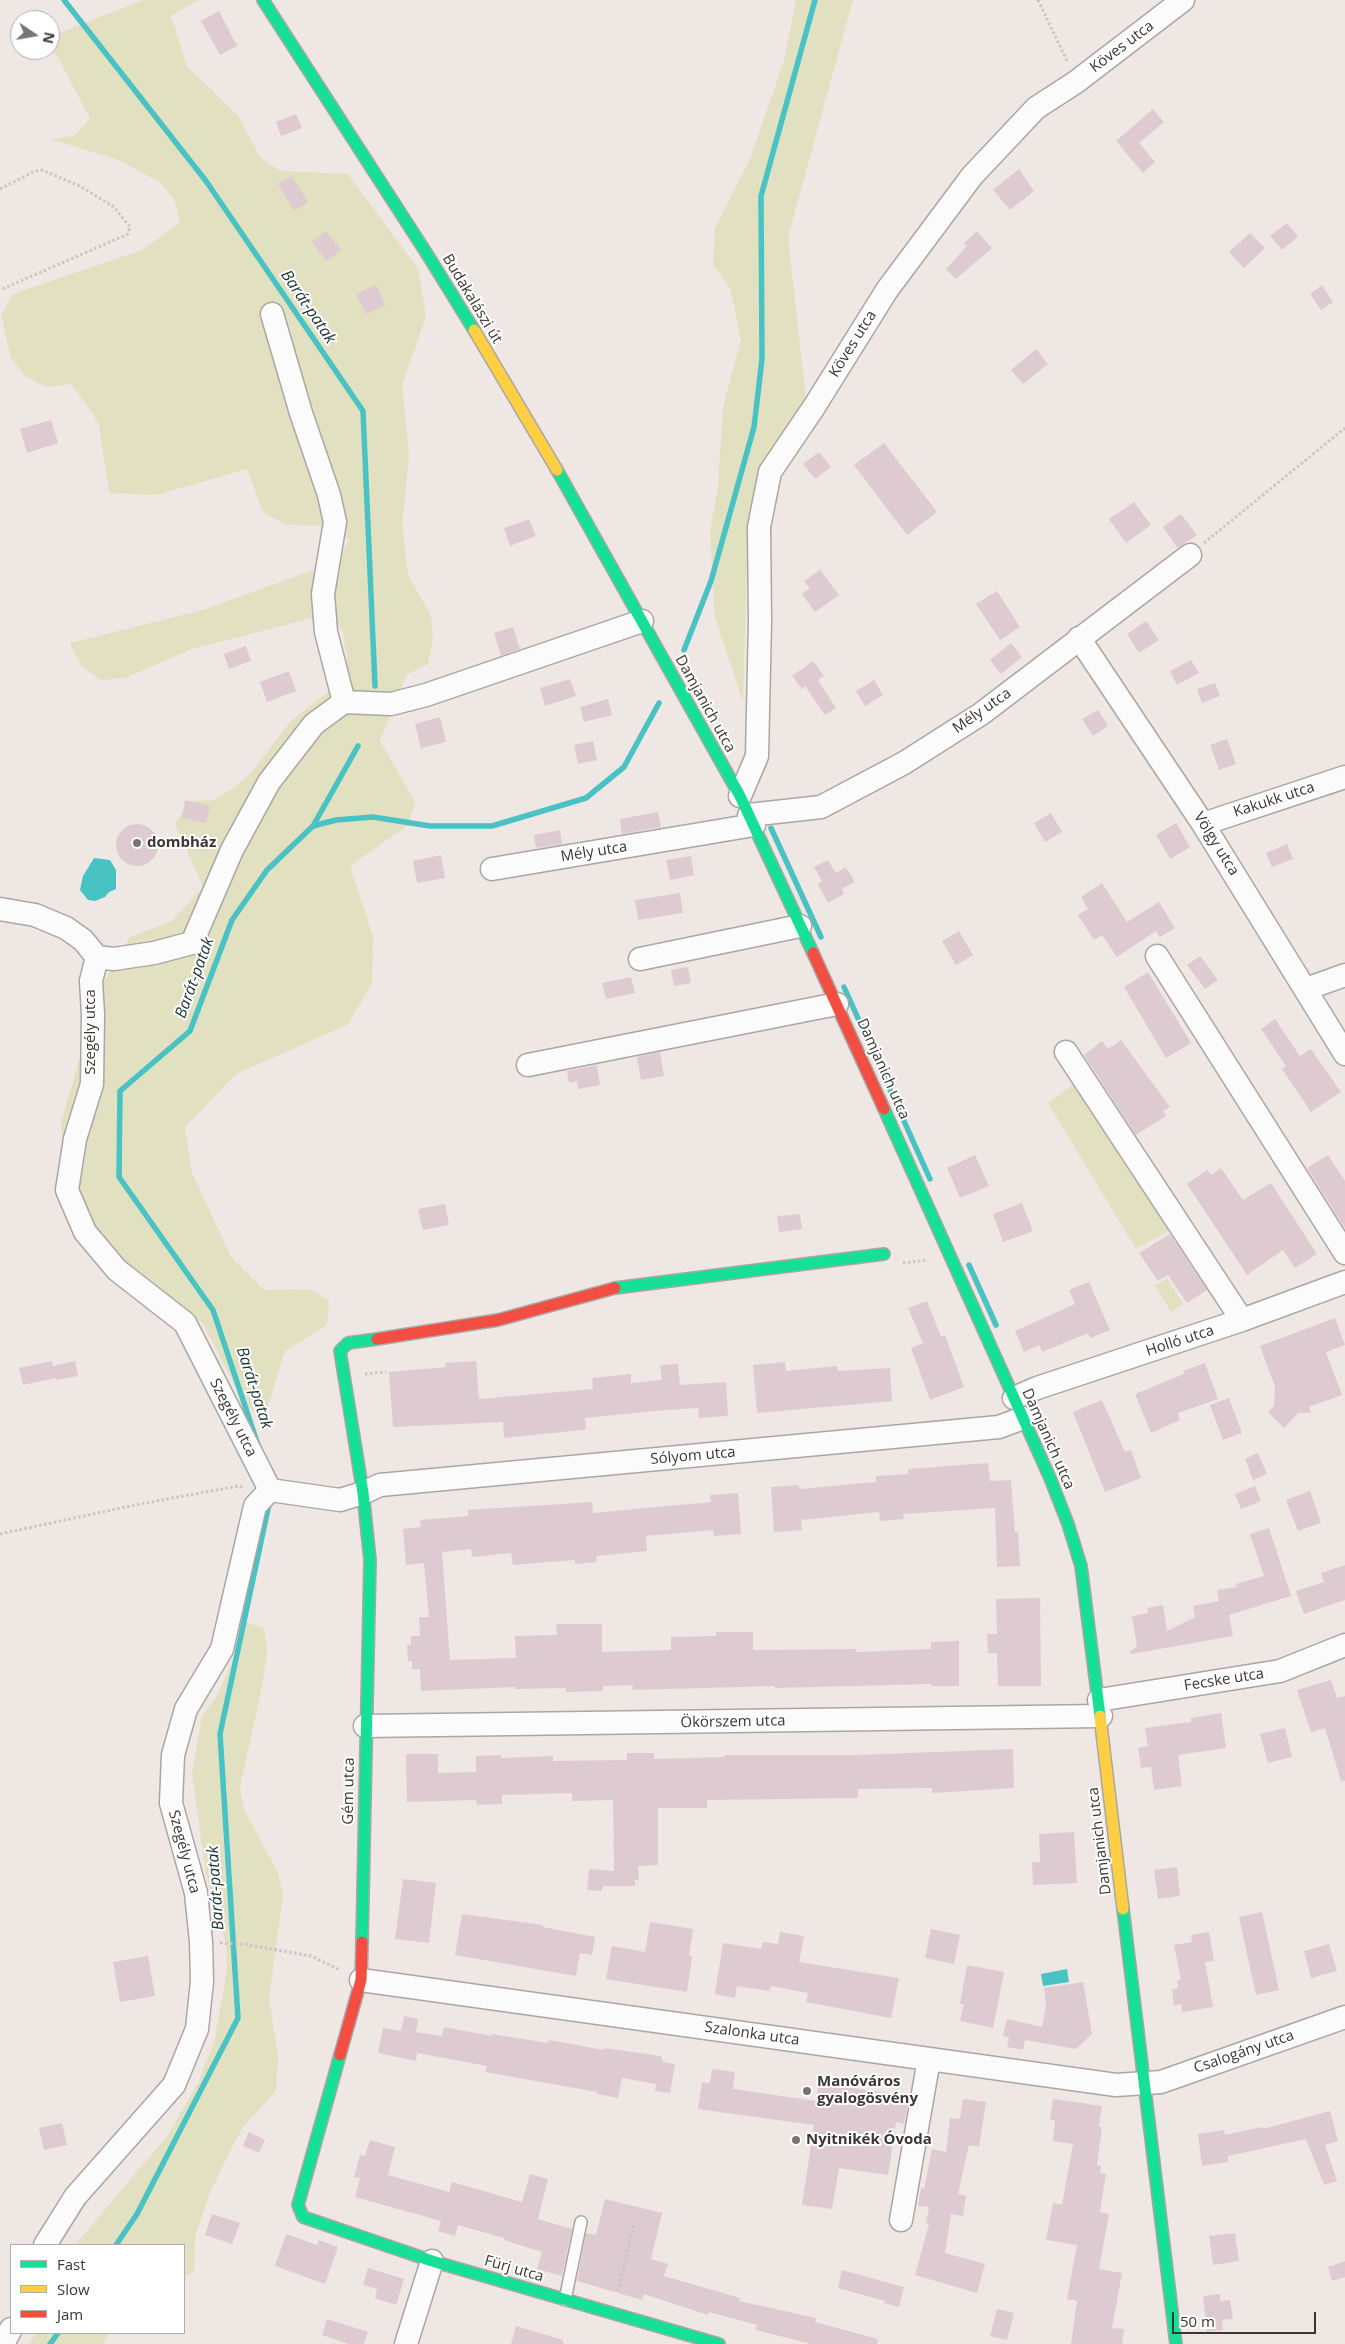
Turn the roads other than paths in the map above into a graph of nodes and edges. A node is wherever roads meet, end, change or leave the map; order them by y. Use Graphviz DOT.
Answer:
graph roads {
  1 [pos="263,0"];
  2 [pos="1183,0"];
  3 [pos="272,314"];
  4 [pos="1190,555"];
  5 [pos="642,621"];
  6 [pos="1079,638"];
  7 [pos="344,702"];
  8 [pos="1345,777"];
  9 [pos="748,812"];
  10 [pos="1203,824"];
  11 [pos="492,869"];
  12 [pos="0,909"];
  13 [pos="800,926"];
  14 [pos="1158,956"];
  15 [pos="97,957"];
  16 [pos="640,959"];
  17 [pos="1345,975"];
  18 [pos="1306,989"];
  19 [pos="837,1004"];
  20 [pos="1066,1052"];
  21 [pos="1345,1054"];
  22 [pos="528,1065"];
  23 [pos="1345,1253"];
  24 [pos="884,1254"];
  25 [pos="1345,1282"];
  26 [pos="1242,1320"];
  27 [pos="1019,1408"];
  28 [pos="270,1490"];
  29 [pos="363,1493"];
  30 [pos="1345,1645"];
  31 [pos="1100,1708"];
  32 [pos="364,1726"];
  33 [pos="361,1980"];
  34 [pos="1345,2017"];
  35 [pos="929,2059"];
  36 [pos="1143,2084"];
  37 [pos="303,2217"];
  38 [pos="901,2220"];
  39 [pos="582,2222"];
  40 [pos="45,2244"];
  41 [pos="432,2261"];
  42 [pos="565,2300"];
  43 [pos="10,2331"];
  44 [pos="3,2344"];
  45 [pos="406,2344"];
  46 [pos="719,2344"];
  47 [pos="1176,2344"];
  1 -- 5 [label="main road, Budakalászi út"];
  2 -- 9 [label="street, Köves utca"];
  3 -- 7 [label="street"];
  4 -- 6 [label="street, Mély utca"];
  5 -- 7 [label="street"];
  5 -- 9 [label="main road, Damjanich utca"];
  6 -- 9 [label="street, Mély utca"];
  6 -- 10 [label="street, Völgy utca"];
  7 -- 15 [label="street"];
  8 -- 10 [label="street, Kakukk utca"];
  9 -- 11 [label="street, Mély utca"];
  9 -- 13 [label="main road, Damjanich utca"];
  10 -- 18 [label="street, Völgy utca"];
  12 -- 15 [label="street"];
  13 -- 16 [label="street"];
  13 -- 19 [label="main road, Damjanich utca"];
  14 -- 23 [label="street"];
  15 -- 28 [label="street, Szegély utca"];
  17 -- 18 [label="street"];
  18 -- 21 [label="street, Völgy utca"];
  19 -- 22 [label="street"];
  19 -- 27 [label="main road, Damjanich utca"];
  20 -- 26 [label="street"];
  24 -- 29 [label="main road, Gém utca"];
  25 -- 26 [label="street, Holló utca"];
  26 -- 27 [label="street, Holló utca"];
  27 -- 29 [label="street, Sólyom utca"];
  27 -- 31 [label="main road, Damjanich utca"];
  28 -- 29 [label="street, Sólyom utca"];
  28 -- 40 [label="street, Szegély utca"];
  29 -- 32 [label="main road, Gém utca"];
  30 -- 31 [label="street, Fecske utca"];
  31 -- 32 [label="street, Ökörszem utca"];
  31 -- 36 [label="main road, Damjanich utca"];
  32 -- 33 [label="main road, Gém utca"];
  33 -- 35 [label="street, Szalonka utca"];
  33 -- 37 [label="main road, Gém utca"];
  34 -- 36 [label="street, Csalogány utca"];
  35 -- 36 [label="street, Szalonka utca"];
  35 -- 38 [label="street"];
  36 -- 47 [label="main road, Damjanich utca"];
  37 -- 41 [label="main road, Fürj utca"];
  39 -- 42 [label="lane"];
  41 -- 42 [label="main road, Fürj utca"];
  41 -- 45 [label="street"];
  42 -- 46 [label="main road, Fürj utca"];
  43 -- 44 [label="street"];
}
